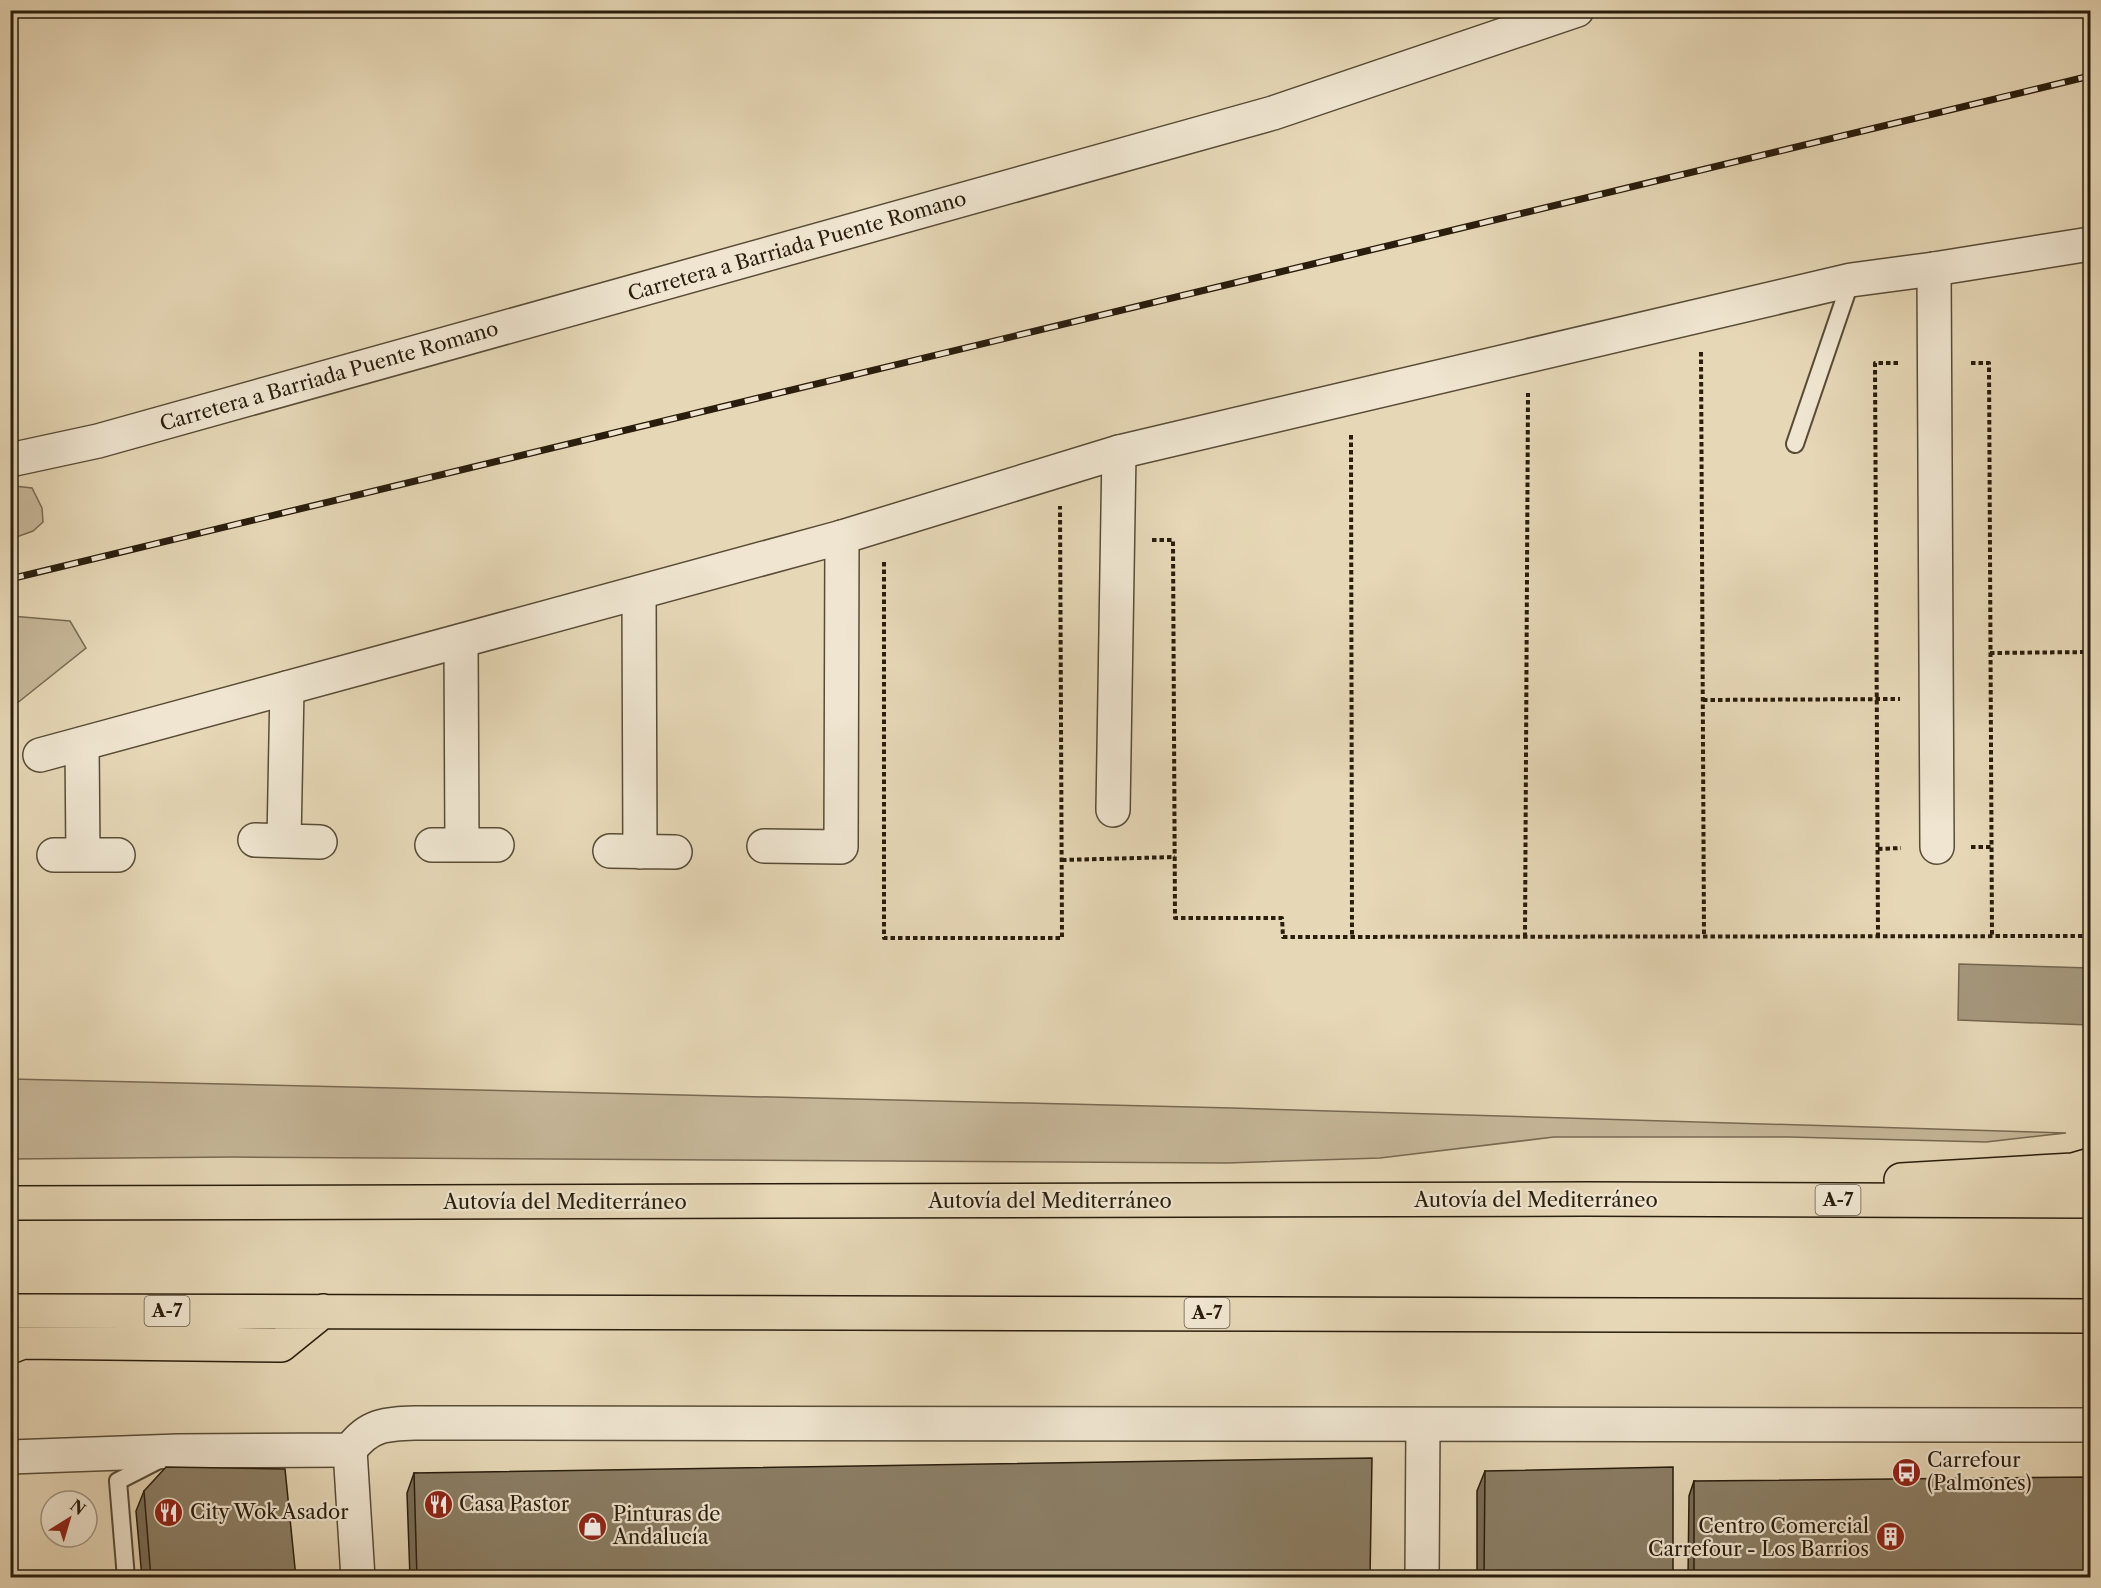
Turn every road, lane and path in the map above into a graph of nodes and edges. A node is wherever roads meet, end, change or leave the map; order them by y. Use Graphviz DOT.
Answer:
graph roads {
  1 [pos="1576,10"];
  2 [pos="2091,244"];
  3 [pos="1934,269"];
  4 [pos="1851,280"];
  5 [pos="1701,315"];
  6 [pos="1528,356"];
  7 [pos="1351,399"];
  8 [pos="1795,444"];
  9 [pos="1119,452"];
  10 [pos="10,460"];
  11 [pos="1060,469"];
  12 [pos="884,525"];
  13 [pos="843,537"];
  14 [pos="1143,540"];
  15 [pos="639,593"];
  16 [pos="461,641"];
  17 [pos="2091,652"];
  18 [pos="1990,653"];
  19 [pos="287,688"];
  20 [pos="1936,699"];
  21 [pos="1703,700"];
  22 [pos="82,744"];
  23 [pos="40,755"];
  24 [pos="1113,810"];
  25 [pos="320,842"];
  26 [pos="497,845"];
  27 [pos="764,846"];
  28 [pos="1937,848"];
  29 [pos="675,852"];
  30 [pos="118,855"];
  31 [pos="1175,857"];
  32 [pos="1062,860"];
  33 [pos="1704,936"];
  34 [pos="2091,936"];
  35 [pos="1352,937"];
  36 [pos="1525,937"];
  37 [pos="2091,1165"];
  38 [pos="1585,1199"];
  39 [pos="2091,1201"];
  40 [pos="10,1203"];
  41 [pos="10,1311"];
  42 [pos="323,1311"];
  43 [pos="2091,1316"];
  44 [pos="10,1347"];
  45 [pos="1423,1425"];
  46 [pos="2091,1425"];
  47 [pos="350,1450"];
  48 [pos="178,1451"];
  49 [pos="10,1457"];
  50 [pos="126,1578"];
  51 [pos="358,1578"];
  52 [pos="1422,1578"];
  1 -- 10 [label="street, Carretera a Barriada Puente Romano"];
  2 -- 3 [label="street"];
  3 -- 4 [label="street"];
  3 -- 20 [label="street"];
  4 -- 5 [label="street"];
  4 -- 8 [label="lane"];
  5 -- 6 [label="street"];
  5 -- 21 [label="path"];
  6 -- 7 [label="street"];
  6 -- 36 [label="path"];
  7 -- 9 [label="street"];
  7 -- 35 [label="path"];
  9 -- 11 [label="street"];
  9 -- 24 [label="street"];
  11 -- 12 [label="street"];
  11 -- 32 [label="path"];
  12 -- 13 [label="street"];
  12 -- 32 [label="path"];
  13 -- 15 [label="street"];
  13 -- 27 [label="street"];
  14 -- 31 [label="path"];
  15 -- 16 [label="street"];
  15 -- 29 [label="street"];
  16 -- 19 [label="street"];
  16 -- 26 [label="street"];
  17 -- 18 [label="path"];
  19 -- 22 [label="street"];
  19 -- 25 [label="street"];
  20 -- 21 [label="path"];
  20 -- 28 [label="street"];
  21 -- 33 [label="path"];
  22 -- 23 [label="street"];
  22 -- 30 [label="street"];
  31 -- 32 [label="path"];
  31 -- 35 [label="path"];
  33 -- 34 [label="path"];
  33 -- 36 [label="path"];
  35 -- 36 [label="path"];
  37 -- 38 [label="highway"];
  38 -- 39 [label="highway, Autovía del Mediterráneo / A-7"];
  38 -- 40 [label="highway, Autovía del Mediterráneo / A-7"];
  41 -- 42 [label="highway, A-7"];
  42 -- 43 [label="highway, A-7"];
  42 -- 44 [label="highway"];
  45 -- 46 [label="street"];
  45 -- 47 [label="street"];
  45 -- 52 [label="street"];
  47 -- 48 [label="street"];
  47 -- 51 [label="street"];
  48 -- 49 [label="street"];
  48 -- 50 [label="lane"];
}
